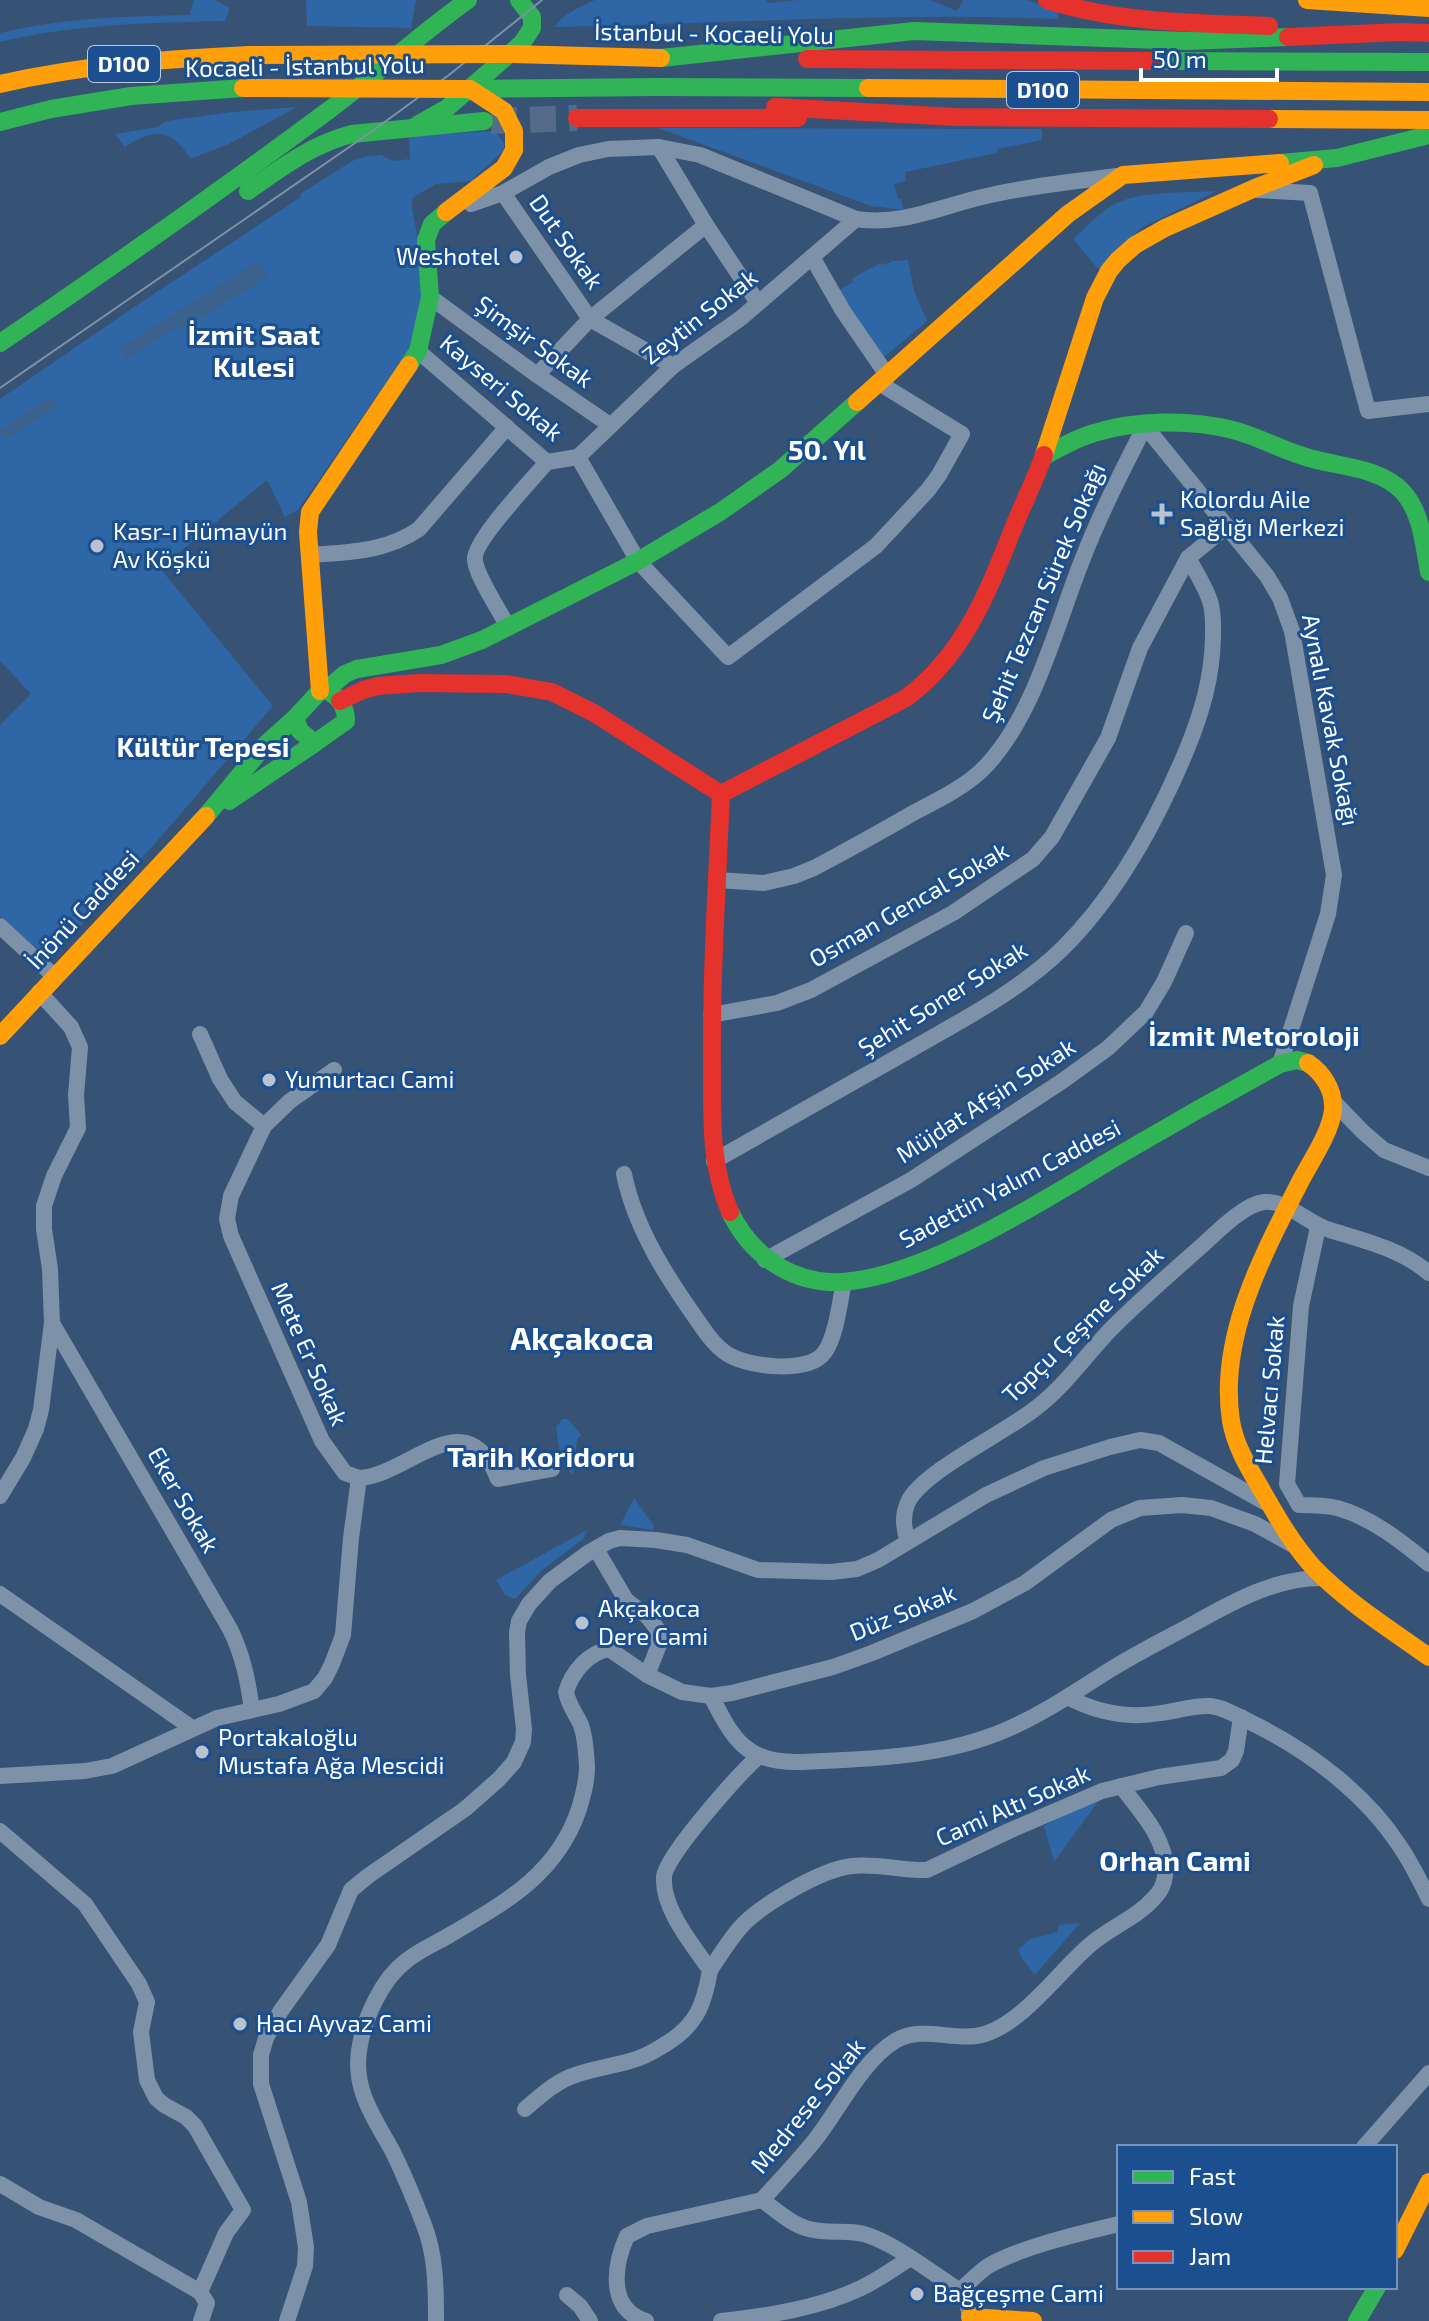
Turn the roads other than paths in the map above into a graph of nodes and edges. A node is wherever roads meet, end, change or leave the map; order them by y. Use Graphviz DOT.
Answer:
graph roads {
  1 [pos="468,0"];
  2 [pos="519,0"];
  3 [pos="1047,0"];
  4 [pos="1307,0"];
  5 [pos="1429,8"];
  6 [pos="1400,32"];
  7 [pos="1429,33"];
  8 [pos="661,58"];
  9 [pos="1429,62"];
  10 [pos="0,84"];
  11 [pos="470,89"];
  12 [pos="1429,92"];
  13 [pos="656,93"];
  14 [pos="955,117"];
  15 [pos="577,118"];
  16 [pos="1429,120"];
  17 [pos="484,121"];
  18 [pos="0,122"];
  19 [pos="410,128"];
  20 [pos="1429,135"];
  21 [pos="659,147"];
  22 [pos="1337,158"];
  23 [pos="1123,175"];
  24 [pos="1248,190"];
  25 [pos="503,193"];
  26 [pos="446,212"];
  27 [pos="856,219"];
  28 [pos="706,225"];
  29 [pos="812,257"];
  30 [pos="430,297"];
  31 [pos="758,303"];
  32 [pos="590,319"];
  33 [pos="0,343"];
  34 [pos="418,351"];
  35 [pos="0,359"];
  36 [pos="673,366"];
  37 [pos="537,375"];
  38 [pos="883,379"];
  39 [pos="1429,404"];
  40 [pos="610,425"];
  41 [pos="1145,426"];
  42 [pos="507,427"];
  43 [pos="1044,456"];
  44 [pos="578,457"];
  45 [pos="547,462"];
  46 [pos="1227,526"];
  47 [pos="311,555"];
  48 [pos="1188,558"];
  49 [pos="638,561"];
  50 [pos="1429,572"];
  51 [pos="508,627"];
  52 [pos="329,694"];
  53 [pos="295,718"];
  54 [pos="315,743"];
  55 [pos="721,794"];
  56 [pos="203,819"];
  57 [pos="717,880"];
  58 [pos="0,926"];
  59 [pos="1186,933"];
  60 [pos="54,976"];
  61 [pos="39,992"];
  62 [pos="711,1015"];
  63 [pos="200,1034"];
  64 [pos="0,1036"];
  65 [pos="1280,1064"];
  66 [pos="334,1070"];
  67 [pos="1333,1101"];
  68 [pos="264,1126"];
  69 [pos="714,1161"];
  70 [pos="1429,1168"];
  71 [pos="624,1174"];
  72 [pos="1288,1207"];
  73 [pos="1318,1227"];
  74 [pos="765,1260"];
  75 [pos="1429,1273"];
  76 [pos="844,1281"];
  77 [pos="52,1323"];
  78 [pos="552,1469"];
  79 [pos="359,1478"];
  80 [pos="0,1496"];
  81 [pos="1270,1506"];
  82 [pos="908,1541"];
  83 [pos="1298,1548"];
  84 [pos="596,1549"];
  85 [pos="1429,1564"];
  86 [pos="1324,1578"];
  87 [pos="0,1594"];
  88 [pos="1429,1657"];
  89 [pos="647,1675"];
  90 [pos="711,1696"];
  91 [pos="1067,1697"];
  92 [pos="252,1710"];
  93 [pos="1241,1717"];
  94 [pos="192,1728"];
  95 [pos="759,1756"];
  96 [pos="0,1776"];
  97 [pos="1121,1786"];
  98 [pos="0,1831"];
  99 [pos="1429,1899"];
  100 [pos="710,1970"];
  101 [pos="1429,2073"];
  102 [pos="525,2109"];
  103 [pos="1366,2145"];
  104 [pos="0,2184"];
  105 [pos="1426,2195"];
  106 [pos="762,2200"];
  107 [pos="1117,2224"];
  108 [pos="1397,2246"];
  109 [pos="909,2259"];
  110 [pos="1376,2289"];
  111 [pos="960,2291"];
  112 [pos="200,2292"];
  113 [pos="567,2295"];
  114 [pos="968,2320"];
  115 [pos="201,2321"];
  116 [pos="287,2321"];
  117 [pos="436,2321"];
  118 [pos="590,2321"];
  119 [pos="646,2321"];
  120 [pos="721,2321"];
  121 [pos="1033,2321"];
  122 [pos="1357,2321"];
  1 -- 33 [label="main road"];
  2 -- 19 [label="main road"];
  3 -- 6 [label="main road"];
  4 -- 5 [label="main road"];
  6 -- 7 [label="main road"];
  6 -- 8 [label="main road"];
  8 -- 9 [label="main road, İstanbul - Kocaeli Yolu / D100"];
  8 -- 10 [label="main road, İstanbul - Kocaeli Yolu / D100, bridge"];
  11 -- 13 [label="main road, D100"];
  11 -- 18 [label="main road, Kocaeli - İstanbul Yolu / D100, bridge"];
  11 -- 26 [label="main road, bridge"];
  12 -- 13 [label="main road, D100"];
  13 -- 14 [label="main road"];
  14 -- 15 [label="main road"];
  14 -- 16 [label="main road"];
  17 -- 19 [label="main road"];
  19 -- 35 [label="main road"];
  20 -- 22 [label="main road"];
  21 -- 25 [label="street"];
  21 -- 27 [label="street"];
  21 -- 28 [label="street"];
  22 -- 23 [label="main road"];
  22 -- 24 [label="main road"];
  23 -- 27 [label="street"];
  23 -- 38 [label="main road"];
  24 -- 39 [label="street"];
  24 -- 43 [label="main road"];
  25 -- 26 [label="street"];
  25 -- 32 [label="street, Dut Sokak"];
  26 -- 30 [label="main road"];
  27 -- 29 [label="street, Zeytin Sokak"];
  28 -- 31 [label="street"];
  28 -- 32 [label="street"];
  29 -- 31 [label="street, Zeytin Sokak"];
  29 -- 38 [label="street"];
  30 -- 34 [label="main road"];
  30 -- 37 [label="street, Şimşir Sokak"];
  31 -- 36 [label="street, Zeytin Sokak"];
  32 -- 36 [label="street, Dut Sokak"];
  32 -- 37 [label="street"];
  34 -- 42 [label="street, Kayseri Sokak"];
  34 -- 47 [label="main road"];
  36 -- 40 [label="street, Zeytin Sokak"];
  37 -- 40 [label="street, Şimşir Sokak"];
  38 -- 49 [label="main road"];
  38 -- 49 [label="street, Kayseri Sokak"];
  40 -- 44 [label="street, Zeytin Sokak"];
  41 -- 43 [label="main road"];
  41 -- 46 [label="street, Aynalı Kavak Sokağı"];
  41 -- 50 [label="main road"];
  41 -- 57 [label="street, Şehit Tezcan Sürek Sokağı"];
  42 -- 45 [label="street, Kayseri Sokak"];
  42 -- 47 [label="street"];
  43 -- 55 [label="main road"];
  44 -- 45 [label="street, Kayseri Sokak"];
  44 -- 49 [label="street, Kayseri Sokak"];
  45 -- 51 [label="street"];
  46 -- 48 [label="street"];
  46 -- 65 [label="street, Aynalı Kavak Sokağı"];
  47 -- 52 [label="main road"];
  48 -- 62 [label="street, Osman Gencal Sokak"];
  48 -- 69 [label="street, Şehit Soner Sokak"];
  49 -- 51 [label="main road"];
  51 -- 52 [label="main road"];
  52 -- 53 [label="main road, İnönü Caddesi"];
  52 -- 54 [label="main road, İnönü Caddesi"];
  52 -- 55 [label="main road"];
  53 -- 54 [label="main road"];
  53 -- 56 [label="main road, İnönü Caddesi"];
  54 -- 56 [label="main road, İnönü Caddesi"];
  55 -- 57 [label="main road, Sadettin Yalım Caddesi"];
  56 -- 60 [label="main road, İnönü Caddesi"];
  57 -- 62 [label="main road, Sadettin Yalım Caddesi"];
  58 -- 60 [label="street"];
  59 -- 74 [label="street, Müjdat Afşin Sokak"];
  60 -- 61 [label="main road, İnönü Caddesi"];
  61 -- 64 [label="main road, İnönü Caddesi"];
  61 -- 77 [label="street"];
  62 -- 69 [label="main road, Sadettin Yalım Caddesi"];
  63 -- 68 [label="street"];
  65 -- 67 [label="main road"];
  65 -- 76 [label="main road, Sadettin Yalım Caddesi"];
  66 -- 68 [label="street"];
  67 -- 70 [label="street"];
  67 -- 72 [label="main road"];
  68 -- 79 [label="street, Mete Er Sokak"];
  69 -- 74 [label="main road, Sadettin Yalım Caddesi"];
  71 -- 76 [label="street"];
  72 -- 73 [label="street"];
  72 -- 81 [label="main road"];
  72 -- 82 [label="street, Topçu Çeşme Sokak"];
  73 -- 75 [label="street"];
  73 -- 85 [label="street, Helvacı Sokak"];
  74 -- 76 [label="main road, Sadettin Yalım Caddesi"];
  77 -- 80 [label="street"];
  77 -- 92 [label="street, Eker Sokak"];
  78 -- 79 [label="street"];
  79 -- 92 [label="street"];
  81 -- 82 [label="street"];
  81 -- 83 [label="main road"];
  82 -- 84 [label="street"];
  83 -- 86 [label="main road"];
  83 -- 90 [label="street, Düz Sokak"];
  84 -- 89 [label="street"];
  84 -- 116 [label="street"];
  86 -- 88 [label="main road"];
  86 -- 91 [label="street"];
  87 -- 94 [label="street"];
  89 -- 90 [label="street, Düz Sokak"];
  89 -- 117 [label="street, Düz Sokak"];
  90 -- 95 [label="street"];
  91 -- 93 [label="street"];
  91 -- 95 [label="street"];
  92 -- 94 [label="street"];
  93 -- 97 [label="street, Cami Altı Sokak"];
  93 -- 99 [label="street"];
  94 -- 96 [label="street"];
  95 -- 100 [label="street"];
  97 -- 100 [label="street, Cami Altı Sokak"];
  97 -- 106 [label="street, Medrese Sokak"];
  98 -- 112 [label="street"];
  100 -- 102 [label="street"];
  101 -- 103 [label="street"];
  104 -- 112 [label="street"];
  105 -- 108 [label="main road"];
  106 -- 109 [label="street, Medrese Sokak"];
  106 -- 119 [label="street"];
  107 -- 111 [label="street"];
  109 -- 111 [label="street, Medrese Sokak"];
  109 -- 120 [label="street"];
  110 -- 122 [label="main road"];
  111 -- 114 [label="street"];
  112 -- 115 [label="street"];
  113 -- 118 [label="street"];
  114 -- 121 [label="main road"];
}
